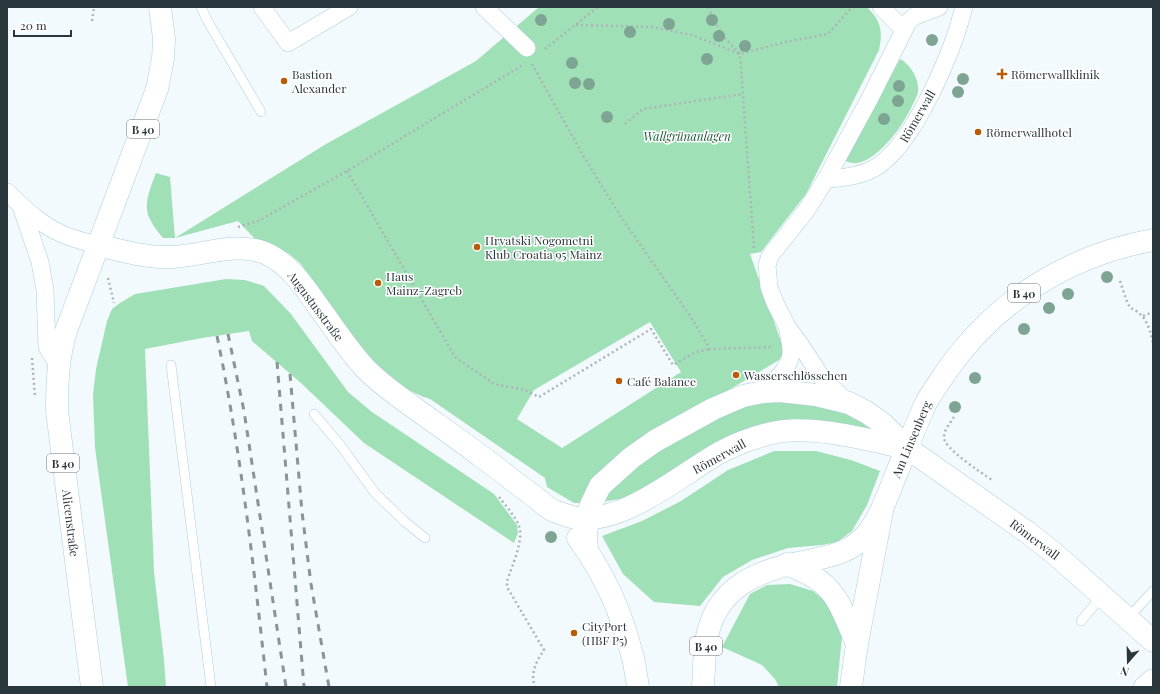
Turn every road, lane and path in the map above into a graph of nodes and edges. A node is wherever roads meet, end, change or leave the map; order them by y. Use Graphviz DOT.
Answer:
graph roads {
  1 [pos="94,7"];
  2 [pos="160,7"];
  3 [pos="201,7"];
  4 [pos="262,7"];
  5 [pos="349,7"];
  6 [pos="484,7"];
  7 [pos="598,7"];
  8 [pos="708,7"];
  9 [pos="852,7"];
  10 [pos="881,7"];
  11 [pos="939,7"];
  12 [pos="964,7"];
  13 [pos="92,21"];
  14 [pos="575,25"];
  15 [pos="903,30"];
  16 [pos="740,54"];
  17 [pos="531,56"];
  18 [pos="743,94"];
  19 [pos="261,112"];
  20 [pos="625,124"];
  21 [pos="347,171"];
  22 [pos="826,179"];
  23 [pos="7,192"];
  24 [pos="21,206"];
  25 [pos="236,227"];
  26 [pos="1153,240"];
  27 [pos="98,245"];
  28 [pos="756,252"];
  29 [pos="1120,281"];
  30 [pos="112,290"];
  31 [pos="114,303"];
  32 [pos="1153,312"];
  33 [pos="1143,316"];
  34 [pos="788,328"];
  35 [pos="1153,343"];
  36 [pos="778,347"];
  37 [pos="710,349"];
  38 [pos="58,365"];
  39 [pos="172,365"];
  40 [pos="763,392"];
  41 [pos="849,403"];
  42 [pos="314,414"];
  43 [pos="954,417"];
  44 [pos="944,439"];
  45 [pos="907,448"];
  46 [pos="495,491"];
  47 [pos="882,508"];
  48 [pos="553,510"];
  49 [pos="588,518"];
  50 [pos="425,538"];
  51 [pos="582,544"];
  52 [pos="787,564"];
  53 [pos="1153,591"];
  54 [pos="1102,595"];
  55 [pos="1128,618"];
  56 [pos="1081,621"];
  57 [pos="1153,641"];
  58 [pos="856,644"];
  59 [pos="1153,680"];
  60 [pos="92,687"];
  61 [pos="211,687"];
  62 [pos="535,687"];
  63 [pos="638,687"];
  64 [pos="703,687"];
  65 [pos="851,687"];
  66 [pos="1145,687"];
  1 -- 13 [label="path"];
  2 -- 27 [label="main road, B 40"];
  3 -- 19 [label="lane"];
  4 -- 5 [label="street"];
  6 -- 17 [label="street"];
  7 -- 14 [label="path"];
  8 -- 16 [label="path"];
  9 -- 16 [label="path"];
  10 -- 15 [label="street"];
  11 -- 15 [label="street, Römerwall"];
  12 -- 22 [label="street, Römerwall"];
  14 -- 16 [label="path"];
  14 -- 17 [label="path"];
  15 -- 22 [label="street, Römerwall"];
  16 -- 18 [label="path"];
  17 -- 21 [label="path"];
  17 -- 37 [label="path"];
  18 -- 20 [label="path"];
  18 -- 28 [label="path"];
  21 -- 25 [label="path"];
  21 -- 37 [label="path"];
  22 -- 34 [label="street, Römerwall"];
  23 -- 24 [label="street"];
  24 -- 27 [label="street"];
  24 -- 38 [label="street"];
  26 -- 45 [label="main road, Am Linsenberg / B 40"];
  27 -- 38 [label="main road, Alicenstraße / B 40"];
  27 -- 48 [label="main road, Augustusstraße"];
  29 -- 33 [label="path"];
  30 -- 31 [label="path"];
  32 -- 33 [label="path"];
  33 -- 35 [label="path"];
  34 -- 40 [label="street, Römerwall"];
  34 -- 41 [label="street, Römerwall"];
  36 -- 37 [label="path"];
  38 -- 60 [label="main road, Alicenstraße / B 40"];
  39 -- 61 [label="lane"];
  40 -- 41 [label="main road, Römerwall"];
  40 -- 49 [label="main road, Römerwall"];
  41 -- 45 [label="main road, Römerwall"];
  42 -- 50 [label="lane"];
  43 -- 44 [label="path"];
  45 -- 47 [label="main road, Am Linsenberg / B 40"];
  45 -- 49 [label="main road, Römerwall"];
  45 -- 54 [label="main road, Römerwall"];
  46 -- 62 [label="path"];
  47 -- 52 [label="main road, B 40"];
  47 -- 58 [label="main road, Am Linsenberg"];
  48 -- 49 [label="main road, Augustusstraße"];
  48 -- 51 [label="main road"];
  49 -- 51 [label="main road, Römerwall"];
  51 -- 63 [label="main road"];
  52 -- 58 [label="main road"];
  52 -- 64 [label="main road, B 40"];
  53 -- 55 [label="lane"];
  54 -- 55 [label="main road, Römerwall"];
  54 -- 56 [label="lane"];
  55 -- 57 [label="main road, Römerwall"];
  58 -- 65 [label="main road, Am Linsenberg"];
  59 -- 66 [label="main road"];
}
